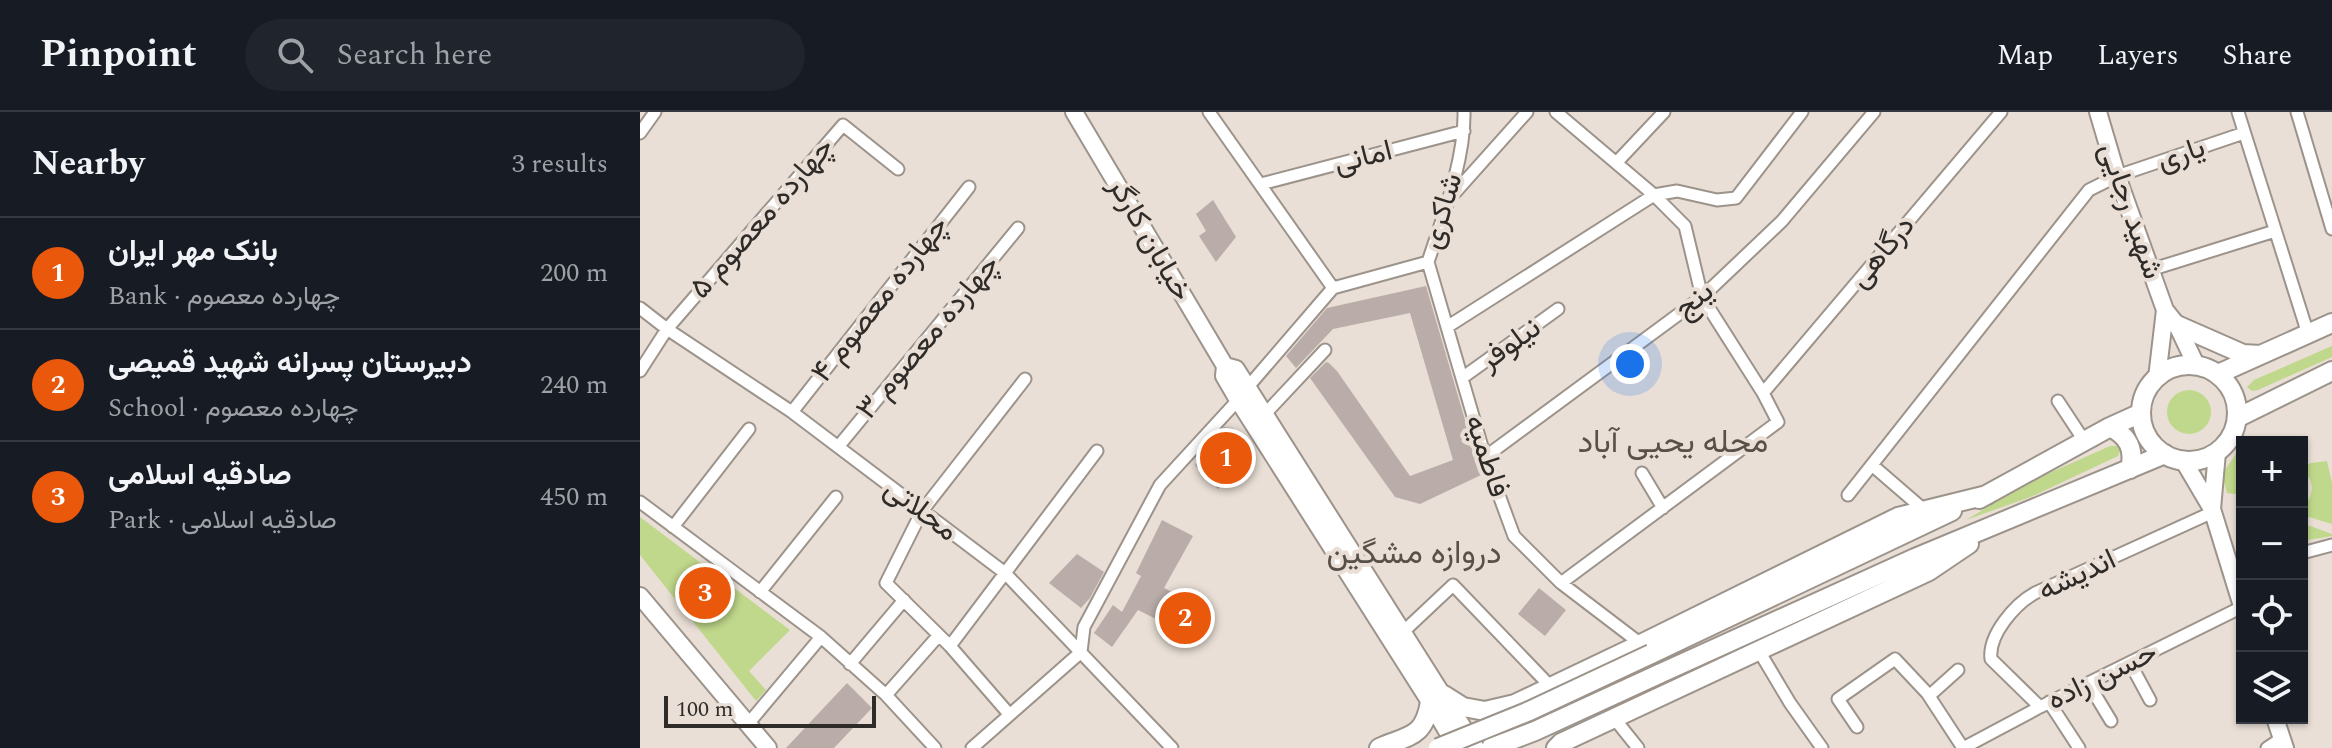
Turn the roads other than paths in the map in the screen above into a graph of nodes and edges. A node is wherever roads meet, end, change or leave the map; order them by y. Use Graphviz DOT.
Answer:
graph roads {
  1 [pos="655,112"];
  2 [pos="1074,112"];
  3 [pos="1209,112"];
  4 [pos="1464,112"];
  5 [pos="1527,112"];
  6 [pos="1556,112"];
  7 [pos="1664,112"];
  8 [pos="1802,112"];
  9 [pos="1874,112"];
  10 [pos="2001,112"];
  11 [pos="2098,112"];
  12 [pos="2238,112"];
  13 [pos="2297,112"];
  14 [pos="1464,131"];
  15 [pos="640,133"];
  16 [pos="2244,133"];
  17 [pos="1617,162"];
  18 [pos="898,169"];
  19 [pos="2117,176"];
  20 [pos="1261,184"];
  21 [pos="969,187"];
  22 [pos="1654,195"];
  23 [pos="1448,200"];
  24 [pos="1018,228"];
  25 [pos="2332,229"];
  26 [pos="2275,231"];
  27 [pos="1428,262"];
  28 [pos="2150,270"];
  29 [pos="1333,288"];
  30 [pos="1702,297"];
  31 [pos="640,308"];
  32 [pos="1558,309"];
  33 [pos="2171,317"];
  34 [pos="2332,323"];
  35 [pos="1447,327"];
  36 [pos="667,329"];
  37 [pos="2308,334"];
  38 [pos="1325,350"];
  39 [pos="2260,355"];
  40 [pos="2196,365"];
  41 [pos="640,371"];
  42 [pos="2332,371"];
  43 [pos="2218,374"];
  44 [pos="1462,378"];
  45 [pos="2157,378"];
  46 [pos="1025,379"];
  47 [pos="1763,393"];
  48 [pos="1243,394"];
  49 [pos="2058,401"];
  50 [pos="792,412"];
  51 [pos="2141,413"];
  52 [pos="1264,415"];
  53 [pos="2237,418"];
  54 [pos="2110,427"];
  55 [pos="749,429"];
  56 [pos="2085,442"];
  57 [pos="838,447"];
  58 [pos="1097,451"];
  59 [pos="2217,452"];
  60 [pos="1485,457"];
  61 [pos="2174,457"];
  62 [pos="1872,465"];
  63 [pos="2130,469"];
  64 [pos="1642,473"];
  65 [pos="1848,495"];
  66 [pos="1987,495"];
  67 [pos="836,497"];
  68 [pos="640,502"];
  69 [pos="1663,508"];
  70 [pos="1924,510"];
  71 [pos="922,511"];
  72 [pos="2213,511"];
  73 [pos="2001,522"];
  74 [pos="673,527"];
  75 [pos="2332,545"];
  76 [pos="2308,551"];
  77 [pos="2236,570"];
  78 [pos="1005,573"];
  79 [pos="1561,583"];
  80 [pos="760,592"];
  81 [pos="640,596"];
  82 [pos="904,600"];
  83 [pos="2236,610"];
  84 [pos="1403,632"];
  85 [pos="939,635"];
  86 [pos="821,637"];
  87 [pos="950,646"];
  88 [pos="1646,649"];
  89 [pos="1759,651"];
  90 [pos="1081,652"];
  91 [pos="2130,663"];
  92 [pos="850,664"];
  93 [pos="1958,670"];
  94 [pos="2088,683"];
  95 [pos="1551,687"];
  96 [pos="1666,694"];
  97 [pos="886,695"];
  98 [pos="1929,696"];
  99 [pos="1437,698"];
  100 [pos="2150,700"];
  101 [pos="2045,704"];
  102 [pos="1009,714"];
  103 [pos="1614,718"];
  104 [pos="2111,721"];
  105 [pos="748,724"];
  106 [pos="1857,727"];
  107 [pos="1589,730"];
  108 [pos="2283,743"];
  109 [pos="768,748"];
  110 [pos="935,748"];
  111 [pos="972,748"];
  112 [pos="1172,748"];
  113 [pos="1379,748"];
  114 [pos="1438,748"];
  115 [pos="1457,748"];
  116 [pos="1476,748"];
  117 [pos="1491,748"];
  118 [pos="1556,748"];
  119 [pos="1582,748"];
  120 [pos="1638,748"];
  121 [pos="1822,748"];
  122 [pos="1963,748"];
  123 [pos="2079,748"];
  124 [pos="2267,748"];
  1 -- 15 [label="street"];
  2 -- 48 [label="main road, خیابان کارگر"];
  3 -- 20 [label="street"];
  4 -- 14 [label="street, شاکری"];
  5 -- 23 [label="street"];
  6 -- 17 [label="street"];
  7 -- 17 [label="street"];
  8 -- 22 [label="street"];
  9 -- 30 [label="street, ینج"];
  10 -- 47 [label="street, درگاهی"];
  11 -- 19 [label="main road, شهید رجایی"];
  12 -- 16 [label="street"];
  13 -- 25 [label="street"];
  14 -- 20 [label="street, امانی"];
  14 -- 23 [label="street, شاکری"];
  16 -- 19 [label="street, یاری"];
  16 -- 26 [label="street"];
  17 -- 22 [label="street"];
  18 -- 36 [label="street, چهارده معصوم ۵"];
  19 -- 28 [label="main road, شهید رجایی"];
  19 -- 62 [label="street, یاری"];
  20 -- 29 [label="street"];
  21 -- 50 [label="street, چهارده معصوم ۴"];
  22 -- 30 [label="street"];
  22 -- 35 [label="street"];
  23 -- 27 [label="street, شاکری"];
  24 -- 57 [label="street, چهارده معصوم ۳"];
  26 -- 28 [label="street"];
  26 -- 37 [label="street"];
  27 -- 29 [label="street, شاکری"];
  27 -- 35 [label="street, فاطمیه"];
  28 -- 33 [label="main road, شهید رجایی"];
  29 -- 48 [label="street"];
  30 -- 47 [label="street"];
  30 -- 60 [label="street, ینج"];
  31 -- 36 [label="street, محلاتی"];
  32 -- 44 [label="street, نیلوفر"];
  33 -- 39 [label="main road"];
  33 -- 40 [label="main road, شهید رجایی"];
  33 -- 45 [label="main road, شهید رجایی"];
  34 -- 37 [label="main road"];
  35 -- 44 [label="street, فاطمیه"];
  36 -- 41 [label="street"];
  36 -- 50 [label="street, محلاتی"];
  37 -- 39 [label="main road"];
  38 -- 52 [label="street"];
  39 -- 43 [label="main road"];
  40 -- 43 [label="main road"];
  40 -- 45 [label="main road"];
  42 -- 53 [label="main road"];
  43 -- 53 [label="main road"];
  44 -- 60 [label="street, فاطمیه"];
  45 -- 51 [label="main road"];
  46 -- 71 [label="street"];
  47 -- 69 [label="street"];
  48 -- 52 [label="main road, خیابان کارگر"];
  48 -- 90 [label="street"];
  48 -- 99 [label="main road, خیابان کارگر"];
  49 -- 56 [label="street"];
  50 -- 57 [label="street, محلاتی"];
  51 -- 54 [label="main road"];
  51 -- 61 [label="main road"];
  52 -- 84 [label="main road, خیابان کارگر"];
  53 -- 59 [label="main road"];
  54 -- 56 [label="main road"];
  54 -- 63 [label="main road"];
  55 -- 74 [label="street"];
  56 -- 66 [label="main road"];
  57 -- 71 [label="street, محلاتی"];
  58 -- 78 [label="street"];
  59 -- 61 [label="main road"];
  59 -- 72 [label="main road"];
  60 -- 79 [label="street, فاطمیه"];
  61 -- 63 [label="main road"];
  61 -- 72 [label="main road"];
  62 -- 65 [label="street, یاری"];
  62 -- 70 [label="street"];
  63 -- 73 [label="main road"];
  64 -- 69 [label="street"];
  66 -- 70 [label="main road"];
  66 -- 88 [label="main road"];
  67 -- 80 [label="street"];
  68 -- 74 [label="street"];
  69 -- 79 [label="street"];
  70 -- 88 [label="main road"];
  71 -- 78 [label="street, محلاتی"];
  71 -- 82 [label="street"];
  72 -- 77 [label="main road"];
  72 -- 101 [label="street, اندیشه"];
  73 -- 89 [label="main road"];
  73 -- 117 [label="main road, bridge"];
  74 -- 80 [label="street"];
  75 -- 76 [label="street"];
  78 -- 87 [label="street"];
  78 -- 90 [label="street, محلاتی"];
  79 -- 88 [label="street, فاطمیه"];
  80 -- 86 [label="street"];
  81 -- 105 [label="main road"];
  82 -- 85 [label="street"];
  82 -- 92 [label="street"];
  83 -- 91 [label="street, حسن زاده"];
  84 -- 95 [label="street"];
  84 -- 99 [label="main road, خیابان کارگر"];
  85 -- 87 [label="street"];
  85 -- 97 [label="street"];
  86 -- 92 [label="street"];
  86 -- 105 [label="street"];
  87 -- 102 [label="street"];
  88 -- 95 [label="main road"];
  88 -- 96 [label="main road"];
  88 -- 114 [label="main road, bridge"];
  89 -- 96 [label="main road"];
  89 -- 121 [label="street"];
  90 -- 102 [label="street"];
  90 -- 112 [label="street, محلاتی"];
  91 -- 94 [label="street, حسن زاده"];
  91 -- 100 [label="street"];
  92 -- 97 [label="street"];
  93 -- 98 [label="street"];
  94 -- 101 [label="street, حسن زاده"];
  94 -- 104 [label="street"];
  95 -- 99 [label="main road"];
  96 -- 103 [label="main road"];
  97 -- 110 [label="street"];
  98 -- 106 [label="street"];
  98 -- 122 [label="street"];
  99 -- 113 [label="main road"];
  99 -- 115 [label="main road"];
  99 -- 116 [label="main road"];
  101 -- 122 [label="street, حسن زاده"];
  101 -- 123 [label="street"];
  102 -- 111 [label="street"];
  103 -- 107 [label="main road"];
  103 -- 120 [label="street"];
  105 -- 109 [label="main road"];
  107 -- 118 [label="main road"];
  107 -- 119 [label="street"];
  108 -- 124 [label="street"];
}
